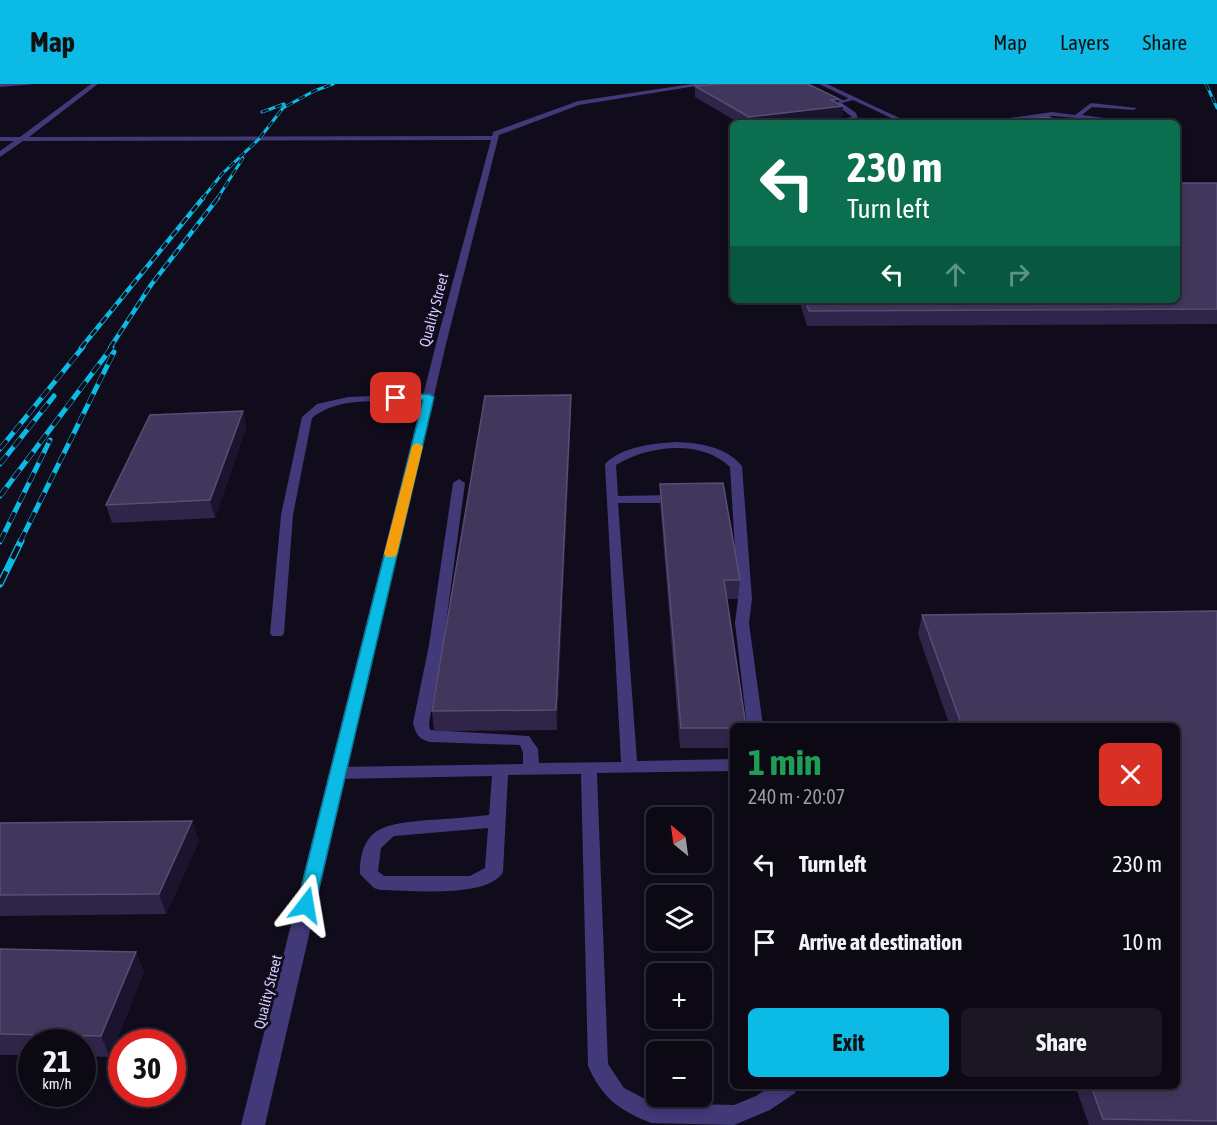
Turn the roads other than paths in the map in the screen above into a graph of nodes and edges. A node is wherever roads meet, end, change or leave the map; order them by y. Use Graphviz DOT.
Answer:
graph roads {
  1 [pos="32,84"];
  2 [pos="95,84"];
  3 [pos="705,84"];
  4 [pos="822,84"];
  5 [pos="0,86"];
  6 [pos="813,96"];
  7 [pos="852,98"];
  8 [pos="837,103"];
  9 [pos="1134,108"];
  10 [pos="1085,110"];
  11 [pos="1077,116"];
  12 [pos="1143,116"];
  13 [pos="843,120"];
  14 [pos="900,120"];
  15 [pos="1003,120"];
  16 [pos="1105,120"];
  17 [pos="495,138"];
  18 [pos="0,139"];
  19 [pos="22,139"];
  20 [pos="0,155"];
  21 [pos="429,397"];
  22 [pos="459,483"];
  23 [pos="692,499"];
  24 [pos="612,501"];
  25 [pos="277,633"];
  26 [pos="755,723"];
  27 [pos="730,765"];
  28 [pos="629,768"];
  29 [pos="530,769"];
  30 [pos="589,769"];
  31 [pos="500,770"];
  32 [pos="338,773"];
  33 [pos="497,821"];
  34 [pos="784,1089"];
  35 [pos="253,1125"];
  1 -- 5 [label="lane"];
  2 -- 19 [label="street"];
  3 -- 17 [label="street"];
  4 -- 7 [label="lane"];
  6 -- 8 [label="lane"];
  7 -- 8 [label="lane"];
  7 -- 14 [label="lane"];
  8 -- 13 [label="lane"];
  9 -- 10 [label="lane"];
  10 -- 11 [label="lane"];
  10 -- 12 [label="lane"];
  11 -- 15 [label="lane"];
  11 -- 16 [label="lane"];
  17 -- 19 [label="street"];
  17 -- 21 [label="street, Quality Street"];
  18 -- 19 [label="street"];
  19 -- 20 [label="street"];
  21 -- 25 [label="lane"];
  21 -- 32 [label="street, Quality Street"];
  22 -- 29 [label="lane"];
  23 -- 24 [label="lane"];
  24 -- 26 [label="lane"];
  24 -- 28 [label="lane"];
  27 -- 28 [label="lane"];
  28 -- 30 [label="lane"];
  29 -- 30 [label="lane"];
  29 -- 31 [label="lane"];
  30 -- 34 [label="lane"];
  31 -- 32 [label="lane"];
  31 -- 33 [label="lane"];
  32 -- 35 [label="street, Quality Street"];
  33 -- 33 [label="lane"];
}
